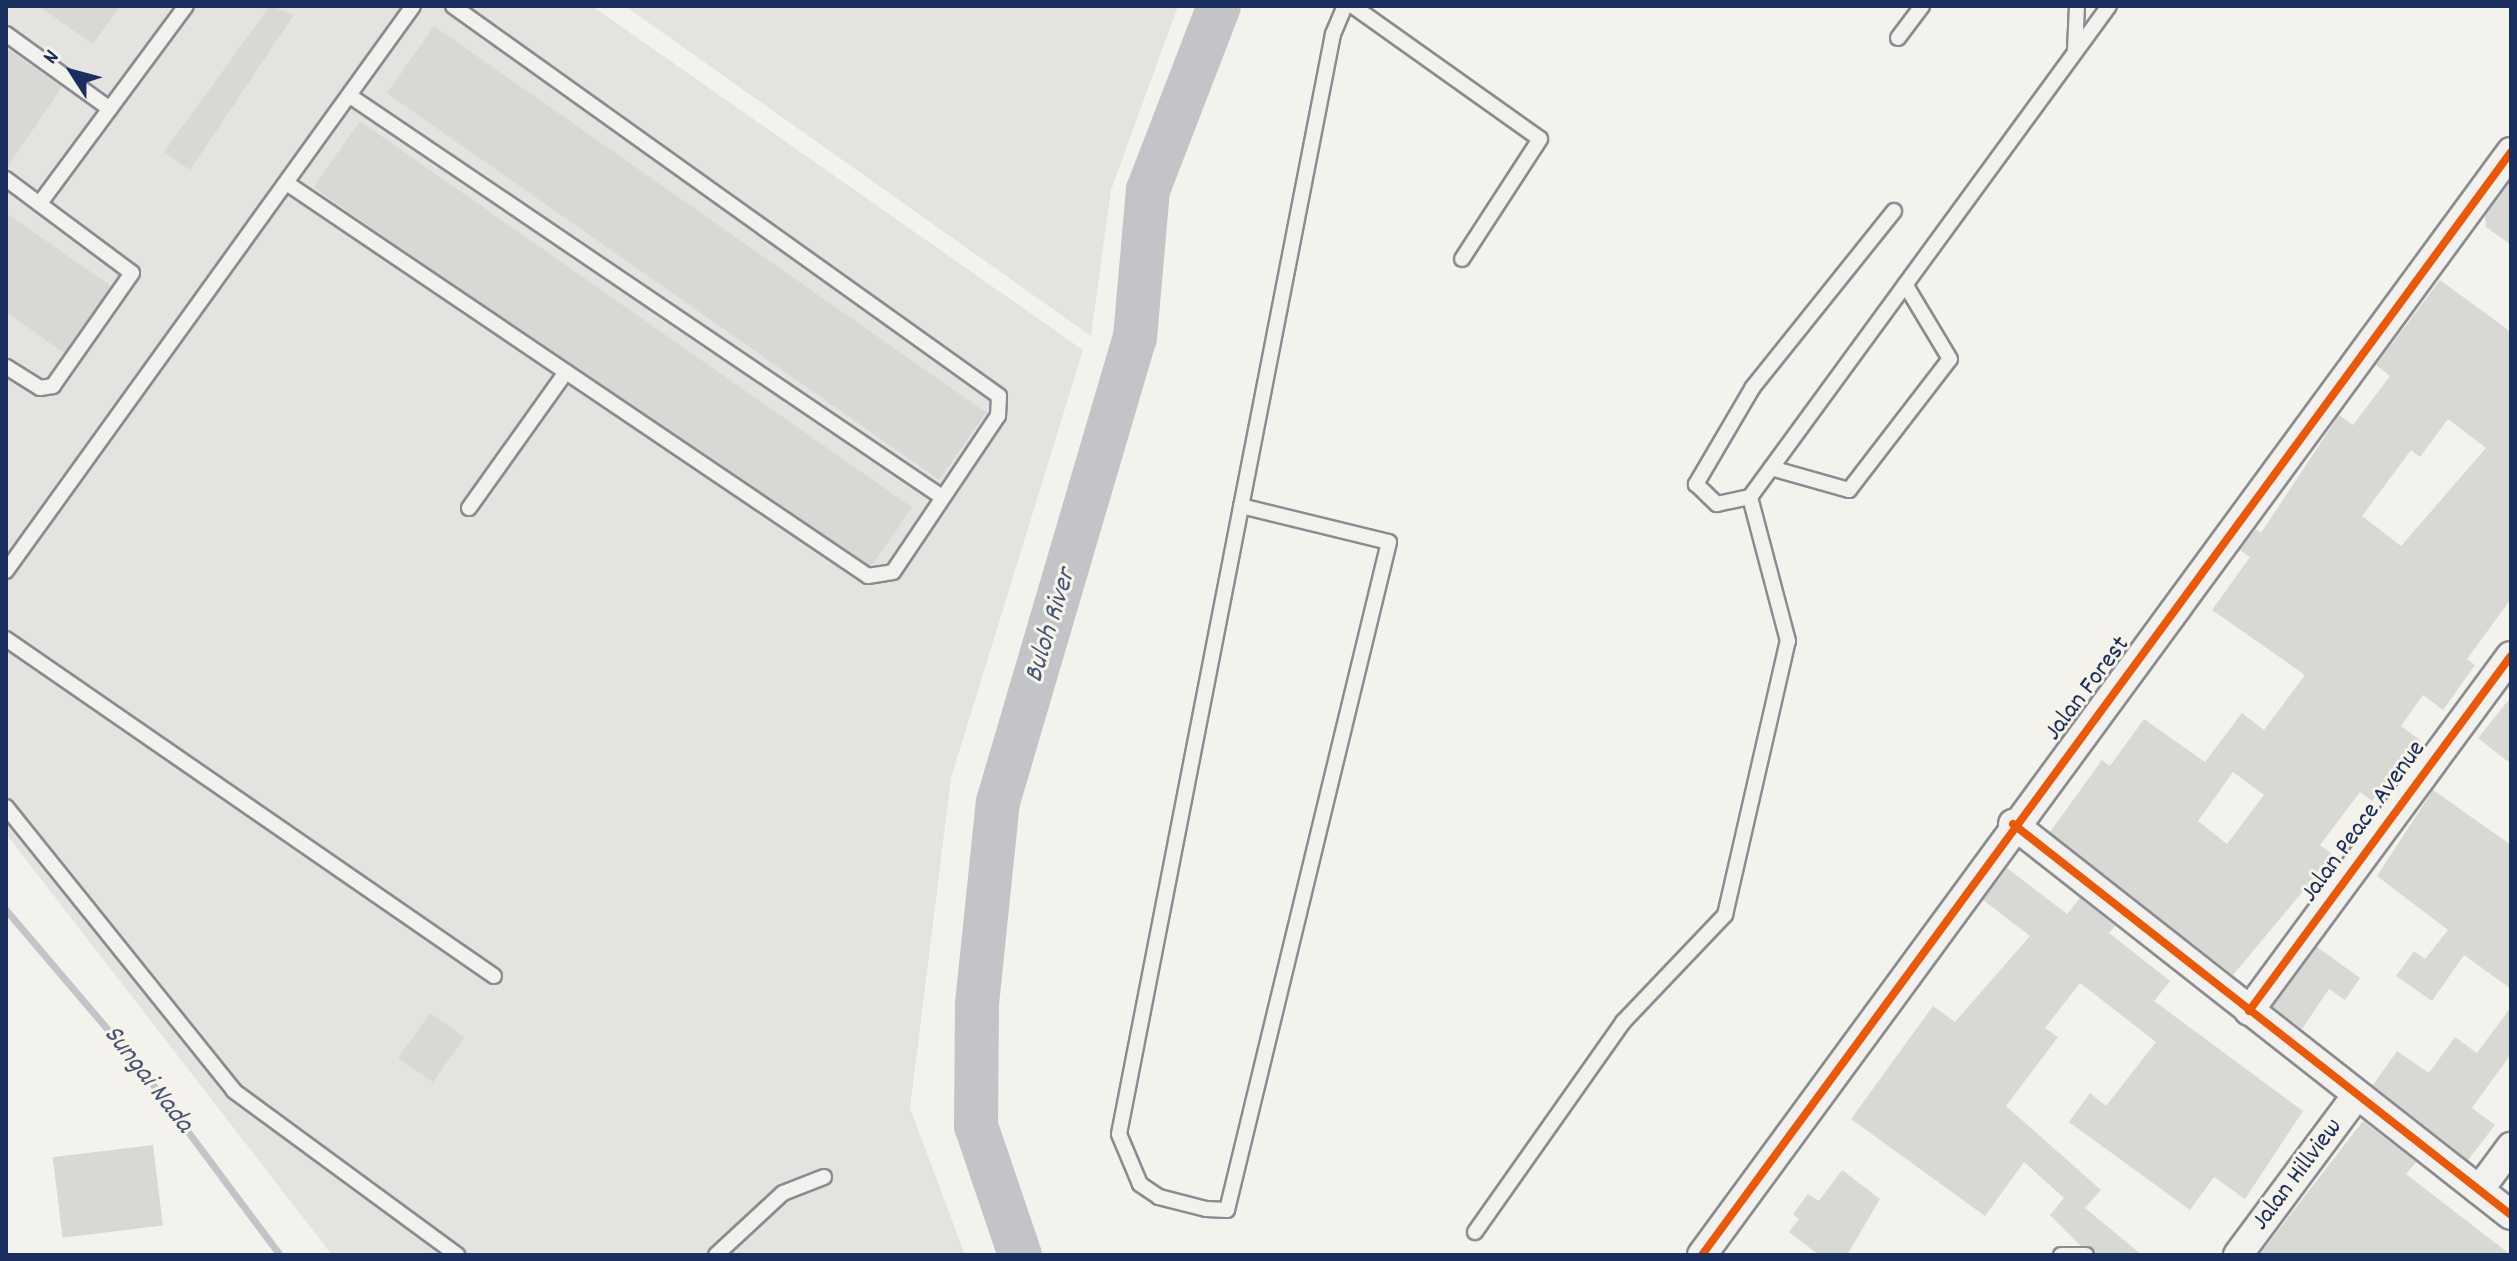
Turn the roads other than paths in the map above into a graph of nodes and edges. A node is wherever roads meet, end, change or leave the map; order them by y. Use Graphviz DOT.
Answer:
graph roads {
  1 [pos="186,6"];
  2 [pos="413,6"];
  3 [pos="453,6"];
  4 [pos="1345,6"];
  5 [pos="1353,6"];
  6 [pos="1922,6"];
  7 [pos="2077,6"];
  8 [pos="2109,6"];
  9 [pos="6,34"];
  10 [pos="1898,38"];
  11 [pos="2075,50"];
  12 [pos="350,96"];
  13 [pos="110,109"];
  14 [pos="2511,152"];
  15 [pos="6,179"];
  16 [pos="288,184"];
  17 [pos="40,203"];
  18 [pos="1894,211"];
  19 [pos="1462,259"];
  20 [pos="1905,284"];
  21 [pos="6,367"];
  22 [pos="566,372"];
  23 [pos="1771,468"];
  24 [pos="942,497"];
  25 [pos="1750,497"];
  26 [pos="1241,506"];
  27 [pos="469,508"];
  28 [pos="6,571"];
  29 [pos="6,639"];
  30 [pos="2511,656"];
  31 [pos="6,807"];
  32 [pos="2013,824"];
  33 [pos="494,976"];
  34 [pos="2249,1011"];
  35 [pos="2357,1095"];
  36 [pos="2511,1147"];
  37 [pos="824,1177"];
  38 [pos="2479,1190"];
  39 [pos="2511,1215"];
  40 [pos="1475,1232"];
  41 [pos="457,1255"];
  42 [pos="716,1255"];
  43 [pos="1702,1255"];
  44 [pos="2061,1255"];
  45 [pos="2086,1255"];
  46 [pos="2238,1255"];
  1 -- 13 [label="lane"];
  2 -- 12 [label="lane"];
  3 -- 24 [label="lane"];
  4 -- 26 [label="lane"];
  5 -- 19 [label="lane"];
  6 -- 10 [label="lane"];
  7 -- 11 [label="lane"];
  8 -- 11 [label="lane"];
  9 -- 13 [label="lane"];
  11 -- 20 [label="lane"];
  12 -- 16 [label="lane"];
  12 -- 24 [label="lane"];
  13 -- 17 [label="lane"];
  14 -- 32 [label="street, Jalan Forest"];
  15 -- 17 [label="lane"];
  16 -- 22 [label="lane"];
  16 -- 28 [label="lane"];
  17 -- 21 [label="lane"];
  18 -- 25 [label="lane"];
  20 -- 23 [label="lane"];
  20 -- 23 [label="lane"];
  22 -- 24 [label="lane"];
  22 -- 27 [label="lane"];
  23 -- 25 [label="lane"];
  25 -- 40 [label="lane"];
  26 -- 26 [label="lane"];
  29 -- 33 [label="lane"];
  30 -- 34 [label="street, Jalan Peace Avenue"];
  31 -- 41 [label="lane"];
  32 -- 34 [label="street"];
  32 -- 43 [label="street, Jalan Forest"];
  34 -- 35 [label="street"];
  35 -- 38 [label="street"];
  35 -- 46 [label="street, Jalan Hillview"];
  36 -- 38 [label="street"];
  37 -- 42 [label="lane"];
  38 -- 39 [label="street"];
  44 -- 45 [label="lane"];
}
